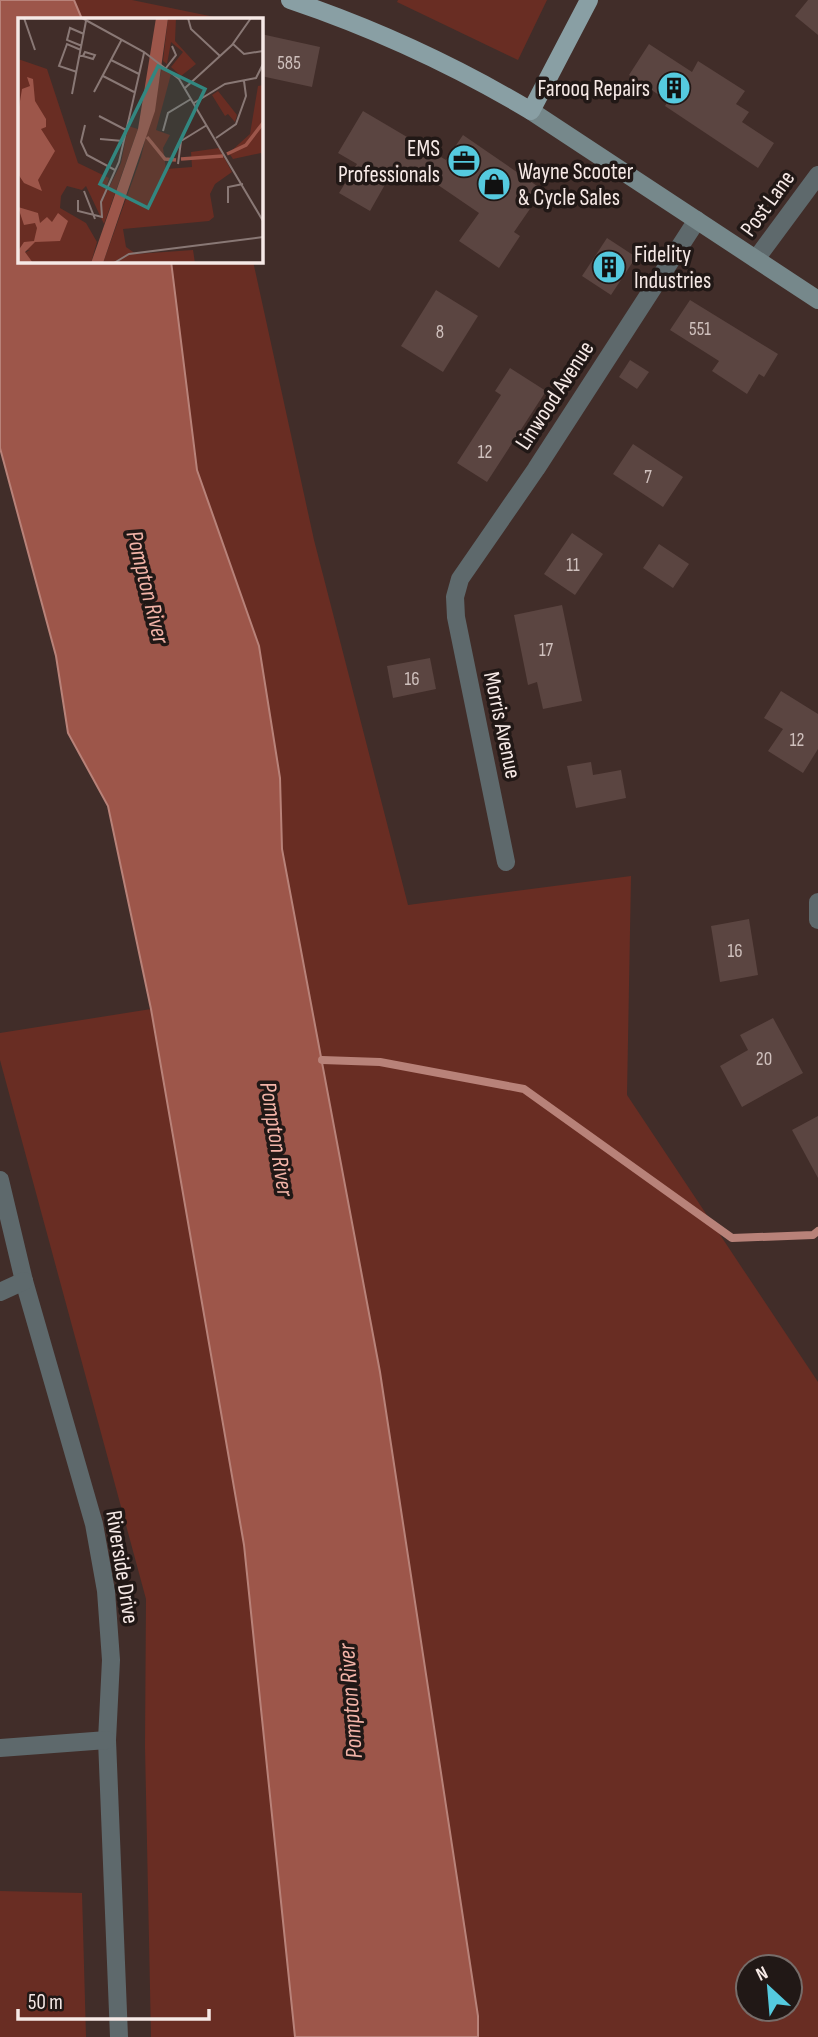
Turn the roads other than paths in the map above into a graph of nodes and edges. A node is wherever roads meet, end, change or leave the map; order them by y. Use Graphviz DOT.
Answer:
graph roads {
  1 [pos="290,0"];
  2 [pos="589,0"];
  3 [pos="531,111"];
  4 [pos="818,175"];
  5 [pos="697,220"];
  6 [pos="756,260"];
  7 [pos="818,300"];
  8 [pos="455,597"];
  9 [pos="506,862"];
  10 [pos="818,902"];
  11 [pos="818,920"];
  12 [pos="0,1180"];
  13 [pos="24,1281"];
  14 [pos="0,1292"];
  15 [pos="107,1740"];
  16 [pos="0,1748"];
  17 [pos="119,2037"];
  1 -- 3 [label="main road"];
  2 -- 3 [label="main road"];
  3 -- 5 [label="main road"];
  4 -- 6 [label="street, Post Lane"];
  5 -- 6 [label="main road"];
  5 -- 8 [label="street, Linwood Avenue"];
  6 -- 7 [label="main road"];
  8 -- 9 [label="street, Morris Avenue"];
  10 -- 11 [label="street"];
  12 -- 13 [label="street, Riverside Drive"];
  13 -- 14 [label="street"];
  13 -- 15 [label="street, Riverside Drive"];
  15 -- 16 [label="street"];
  15 -- 17 [label="street, Riverside Drive"];
}
